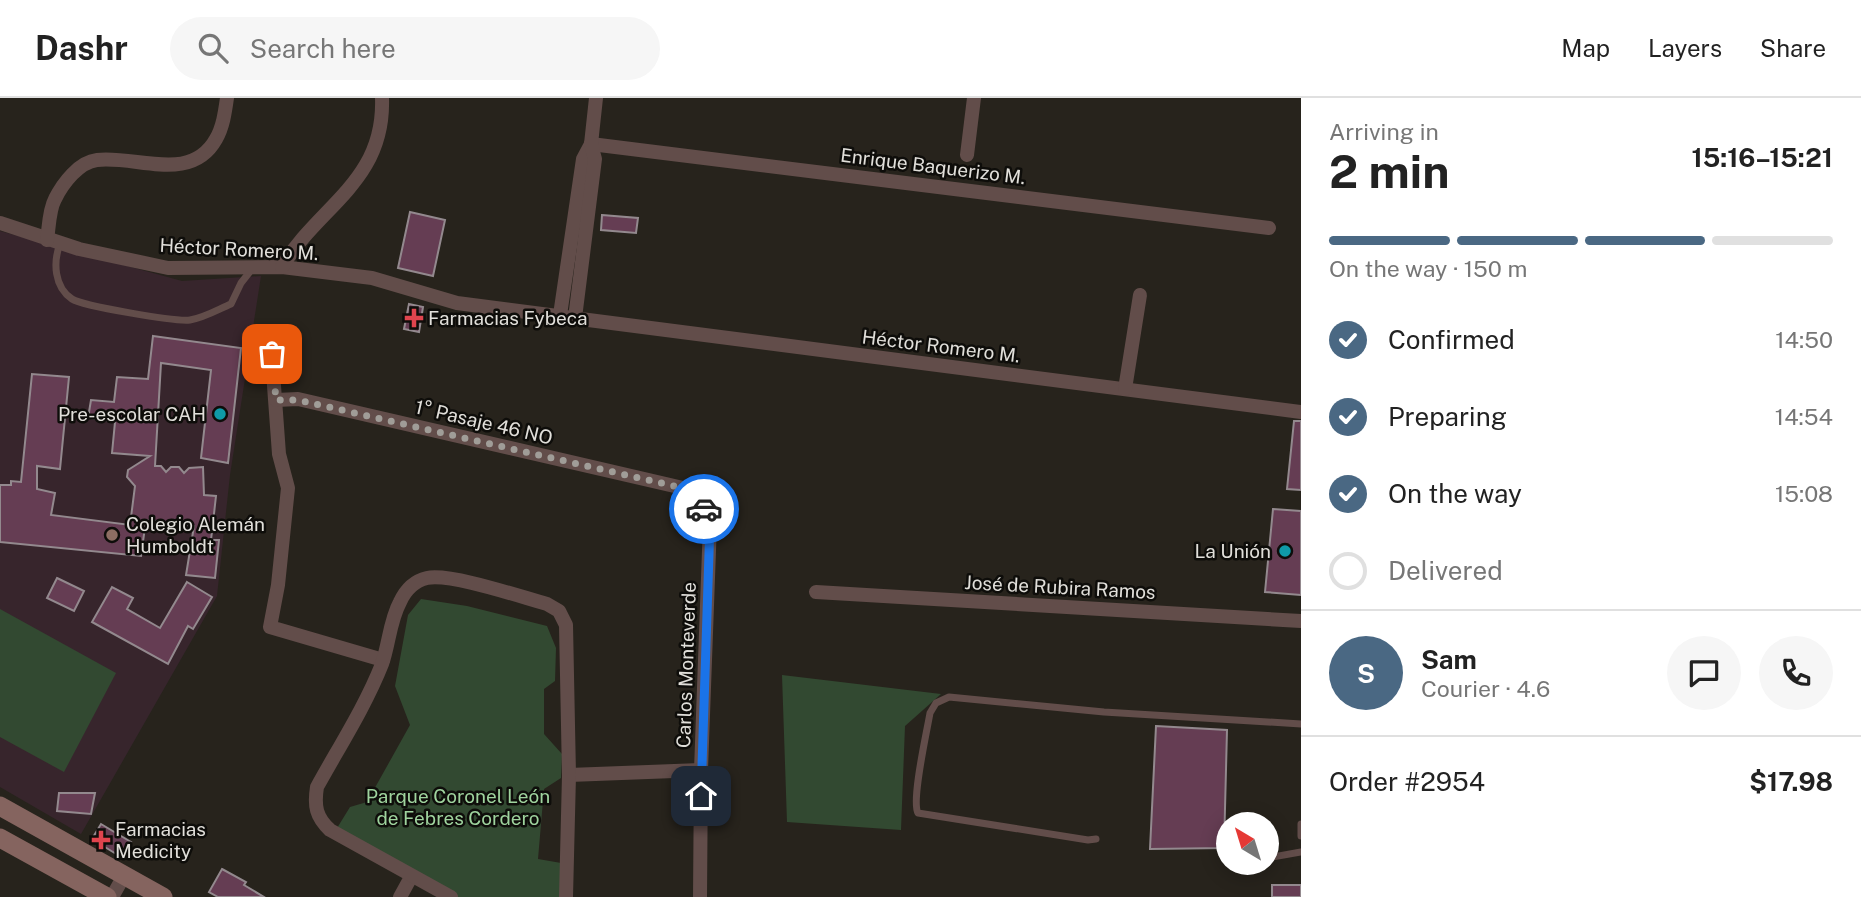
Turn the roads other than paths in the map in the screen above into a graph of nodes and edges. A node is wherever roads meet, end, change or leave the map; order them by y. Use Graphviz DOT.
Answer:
graph roads {
  1 [pos="228,98"];
  2 [pos="382,98"];
  3 [pos="596,98"];
  4 [pos="974,98"];
  5 [pos="591,144"];
  6 [pos="967,155"];
  7 [pos="0,223"];
  8 [pos="1269,228"];
  9 [pos="53,242"];
  10 [pos="282,267"];
  11 [pos="253,268"];
  12 [pos="1140,295"];
  13 [pos="568,317"];
  14 [pos="270,331"];
  15 [pos="1125,389"];
  16 [pos="276,400"];
  17 [pos="1301,412"];
  18 [pos="683,488"];
  19 [pos="817,592"];
  20 [pos="1301,621"];
  21 [pos="383,660"];
  22 [pos="1301,723"];
  23 [pos="701,770"];
  24 [pos="569,775"];
  25 [pos="0,806"];
  26 [pos="1301,824"];
  27 [pos="1301,836"];
  28 [pos="0,838"];
  29 [pos="1096,839"];
  30 [pos="1301,852"];
  31 [pos="1279,856"];
  32 [pos="125,874"];
  33 [pos="411,877"];
  34 [pos="434,893"];
  35 [pos="110,897"];
  36 [pos="163,897"];
  37 [pos="400,897"];
  38 [pos="451,897"];
  39 [pos="566,897"];
  40 [pos="700,897"];
  1 -- 9 [label="street"];
  2 -- 10 [label="street"];
  3 -- 5 [label="street"];
  4 -- 6 [label="street"];
  5 -- 8 [label="street, Enrique Baquerizo M."];
  5 -- 13 [label="street"];
  7 -- 9 [label="street, Héctor Romero M."];
  9 -- 11 [label="street, Héctor Romero M."];
  9 -- 11 [label="lane"];
  10 -- 11 [label="street, Héctor Romero M."];
  10 -- 13 [label="street, Héctor Romero M."];
  12 -- 15 [label="street"];
  13 -- 15 [label="street, Héctor Romero M."];
  14 -- 16 [label="street"];
  15 -- 17 [label="street, Héctor Romero M."];
  16 -- 18 [label="street, 1° Pasaje 46 NO"];
  16 -- 21 [label="street"];
  18 -- 23 [label="street, Carlos Monteverde"];
  19 -- 20 [label="street, José de Rubira Ramos"];
  21 -- 24 [label="street"];
  21 -- 33 [label="street"];
  22 -- 29 [label="lane"];
  23 -- 24 [label="street"];
  23 -- 40 [label="street, Carlos Monteverde"];
  24 -- 39 [label="street"];
  25 -- 32 [label="main road"];
  26 -- 27 [label="lane"];
  28 -- 35 [label="main road"];
  30 -- 31 [label="lane"];
  32 -- 35 [label="street"];
  32 -- 36 [label="main road"];
  33 -- 34 [label="street"];
  33 -- 37 [label="street"];
  34 -- 38 [label="street"];
}
